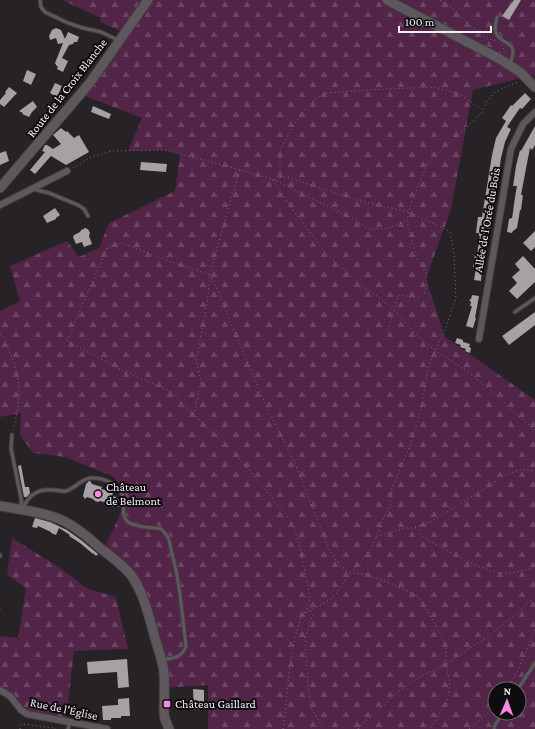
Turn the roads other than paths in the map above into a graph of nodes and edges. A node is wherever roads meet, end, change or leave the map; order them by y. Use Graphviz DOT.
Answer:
graph roads {
  1 [pos="40,0"];
  2 [pos="148,0"];
  3 [pos="387,0"];
  4 [pos="497,17"];
  5 [pos="120,41"];
  6 [pos="511,62"];
  7 [pos="535,87"];
  8 [pos="535,112"];
  9 [pos="67,172"];
  10 [pos="0,188"];
  11 [pos="33,189"];
  12 [pos="0,206"];
  13 [pos="88,216"];
  14 [pos="535,298"];
  15 [pos="515,312"];
  16 [pos="479,339"];
  17 [pos="12,435"];
  18 [pos="0,506"];
  19 [pos="22,509"];
  20 [pos="161,660"];
  21 [pos="535,663"];
  22 [pos="523,681"];
  23 [pos="0,690"];
  24 [pos="70,722"];
  25 [pos="68,729"];
  26 [pos="107,729"];
  27 [pos="169,729"];
  1 -- 5 [label="lane"];
  2 -- 5 [label="street, Route de la Croix Blanche"];
  3 -- 6 [label="street"];
  4 -- 6 [label="lane"];
  5 -- 10 [label="street, Route de la Croix Blanche"];
  6 -- 7 [label="street"];
  8 -- 16 [label="street, Allée de l'Orée du Bois"];
  9 -- 11 [label="street"];
  11 -- 12 [label="street"];
  11 -- 13 [label="lane"];
  14 -- 15 [label="lane"];
  17 -- 19 [label="lane"];
  18 -- 19 [label="street"];
  19 -- 20 [label="street"];
  19 -- 20 [label="lane"];
  20 -- 27 [label="street"];
  21 -- 22 [label="lane"];
  23 -- 24 [label="street, Rue de l'Église"];
  24 -- 25 [label="lane"];
  24 -- 26 [label="street, Rue de l'Église"];
}
